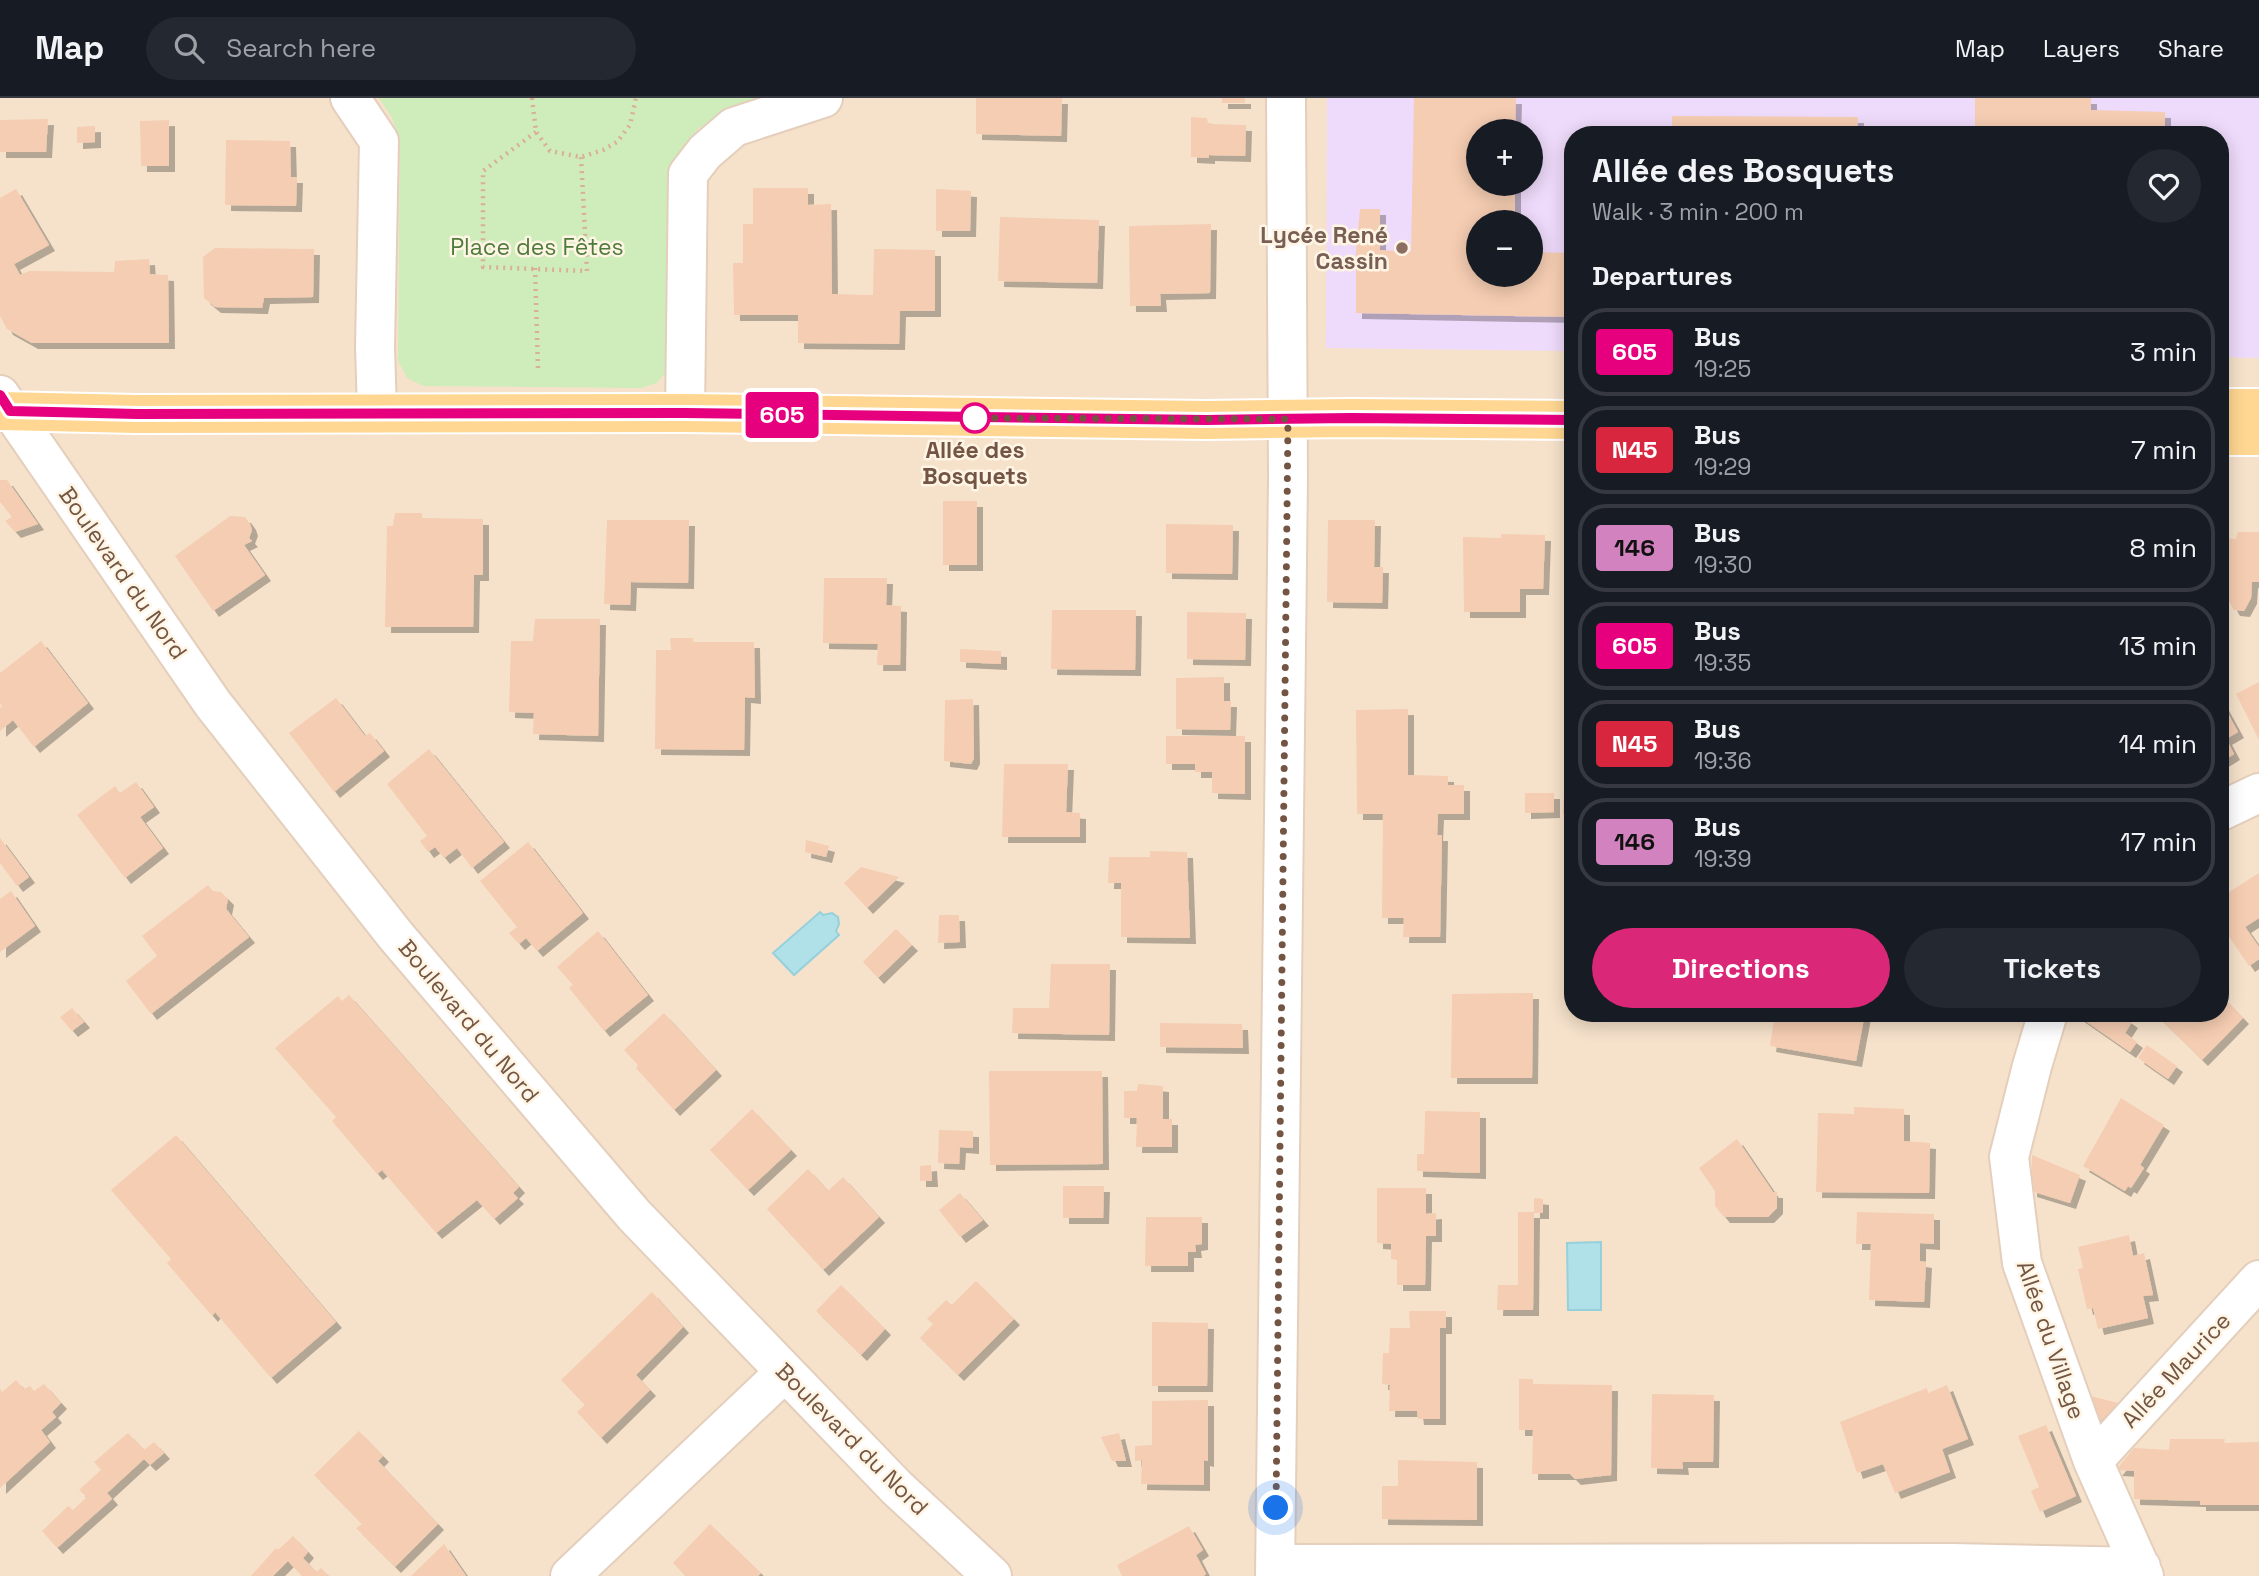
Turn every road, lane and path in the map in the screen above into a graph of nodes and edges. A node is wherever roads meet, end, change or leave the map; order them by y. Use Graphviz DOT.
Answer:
graph roads {
  1 [pos="350,98"];
  2 [pos="532,98"];
  3 [pos="636,98"];
  4 [pos="823,98"];
  5 [pos="1286,98"];
  6 [pos="536,132"];
  7 [pos="581,157"];
  8 [pos="535,268"];
  9 [pos="3,406"];
  10 [pos="2229,408"];
  11 [pos="2259,408"];
  12 [pos="377,412"];
  13 [pos="539,412"];
  14 [pos="685,413"];
  15 [pos="1288,419"];
  16 [pos="1564,420"];
  17 [pos="2229,436"];
  18 [pos="2259,436"];
  19 [pos="2259,793"];
  20 [pos="2229,807"];
  21 [pos="2045,1022"];
  22 [pos="2259,1280"];
  23 [pos="785,1372"];
  24 [pos="2093,1461"];
  25 [pos="1275,1570"];
  26 [pos="2143,1572"];
  27 [pos="570,1576"];
  28 [pos="992,1576"];
  1 -- 12 [label="street"];
  2 -- 6 [label="path"];
  3 -- 7 [label="path"];
  4 -- 14 [label="street"];
  5 -- 15 [label="street"];
  6 -- 7 [label="path"];
  6 -- 8 [label="path"];
  7 -- 8 [label="path"];
  8 -- 13 [label="path"];
  9 -- 12 [label="main road"];
  9 -- 23 [label="street, Boulevard du Nord"];
  10 -- 11 [label="main road"];
  12 -- 13 [label="main road"];
  13 -- 14 [label="main road"];
  14 -- 15 [label="main road"];
  15 -- 16 [label="main road"];
  15 -- 25 [label="street"];
  17 -- 18 [label="main road"];
  19 -- 20 [label="street"];
  21 -- 24 [label="street, Allée du Village"];
  22 -- 24 [label="street, Allée Maurice"];
  23 -- 27 [label="street"];
  23 -- 28 [label="street, Boulevard du Nord"];
  24 -- 26 [label="street, Allée du Village"];
  25 -- 26 [label="street"];
}
